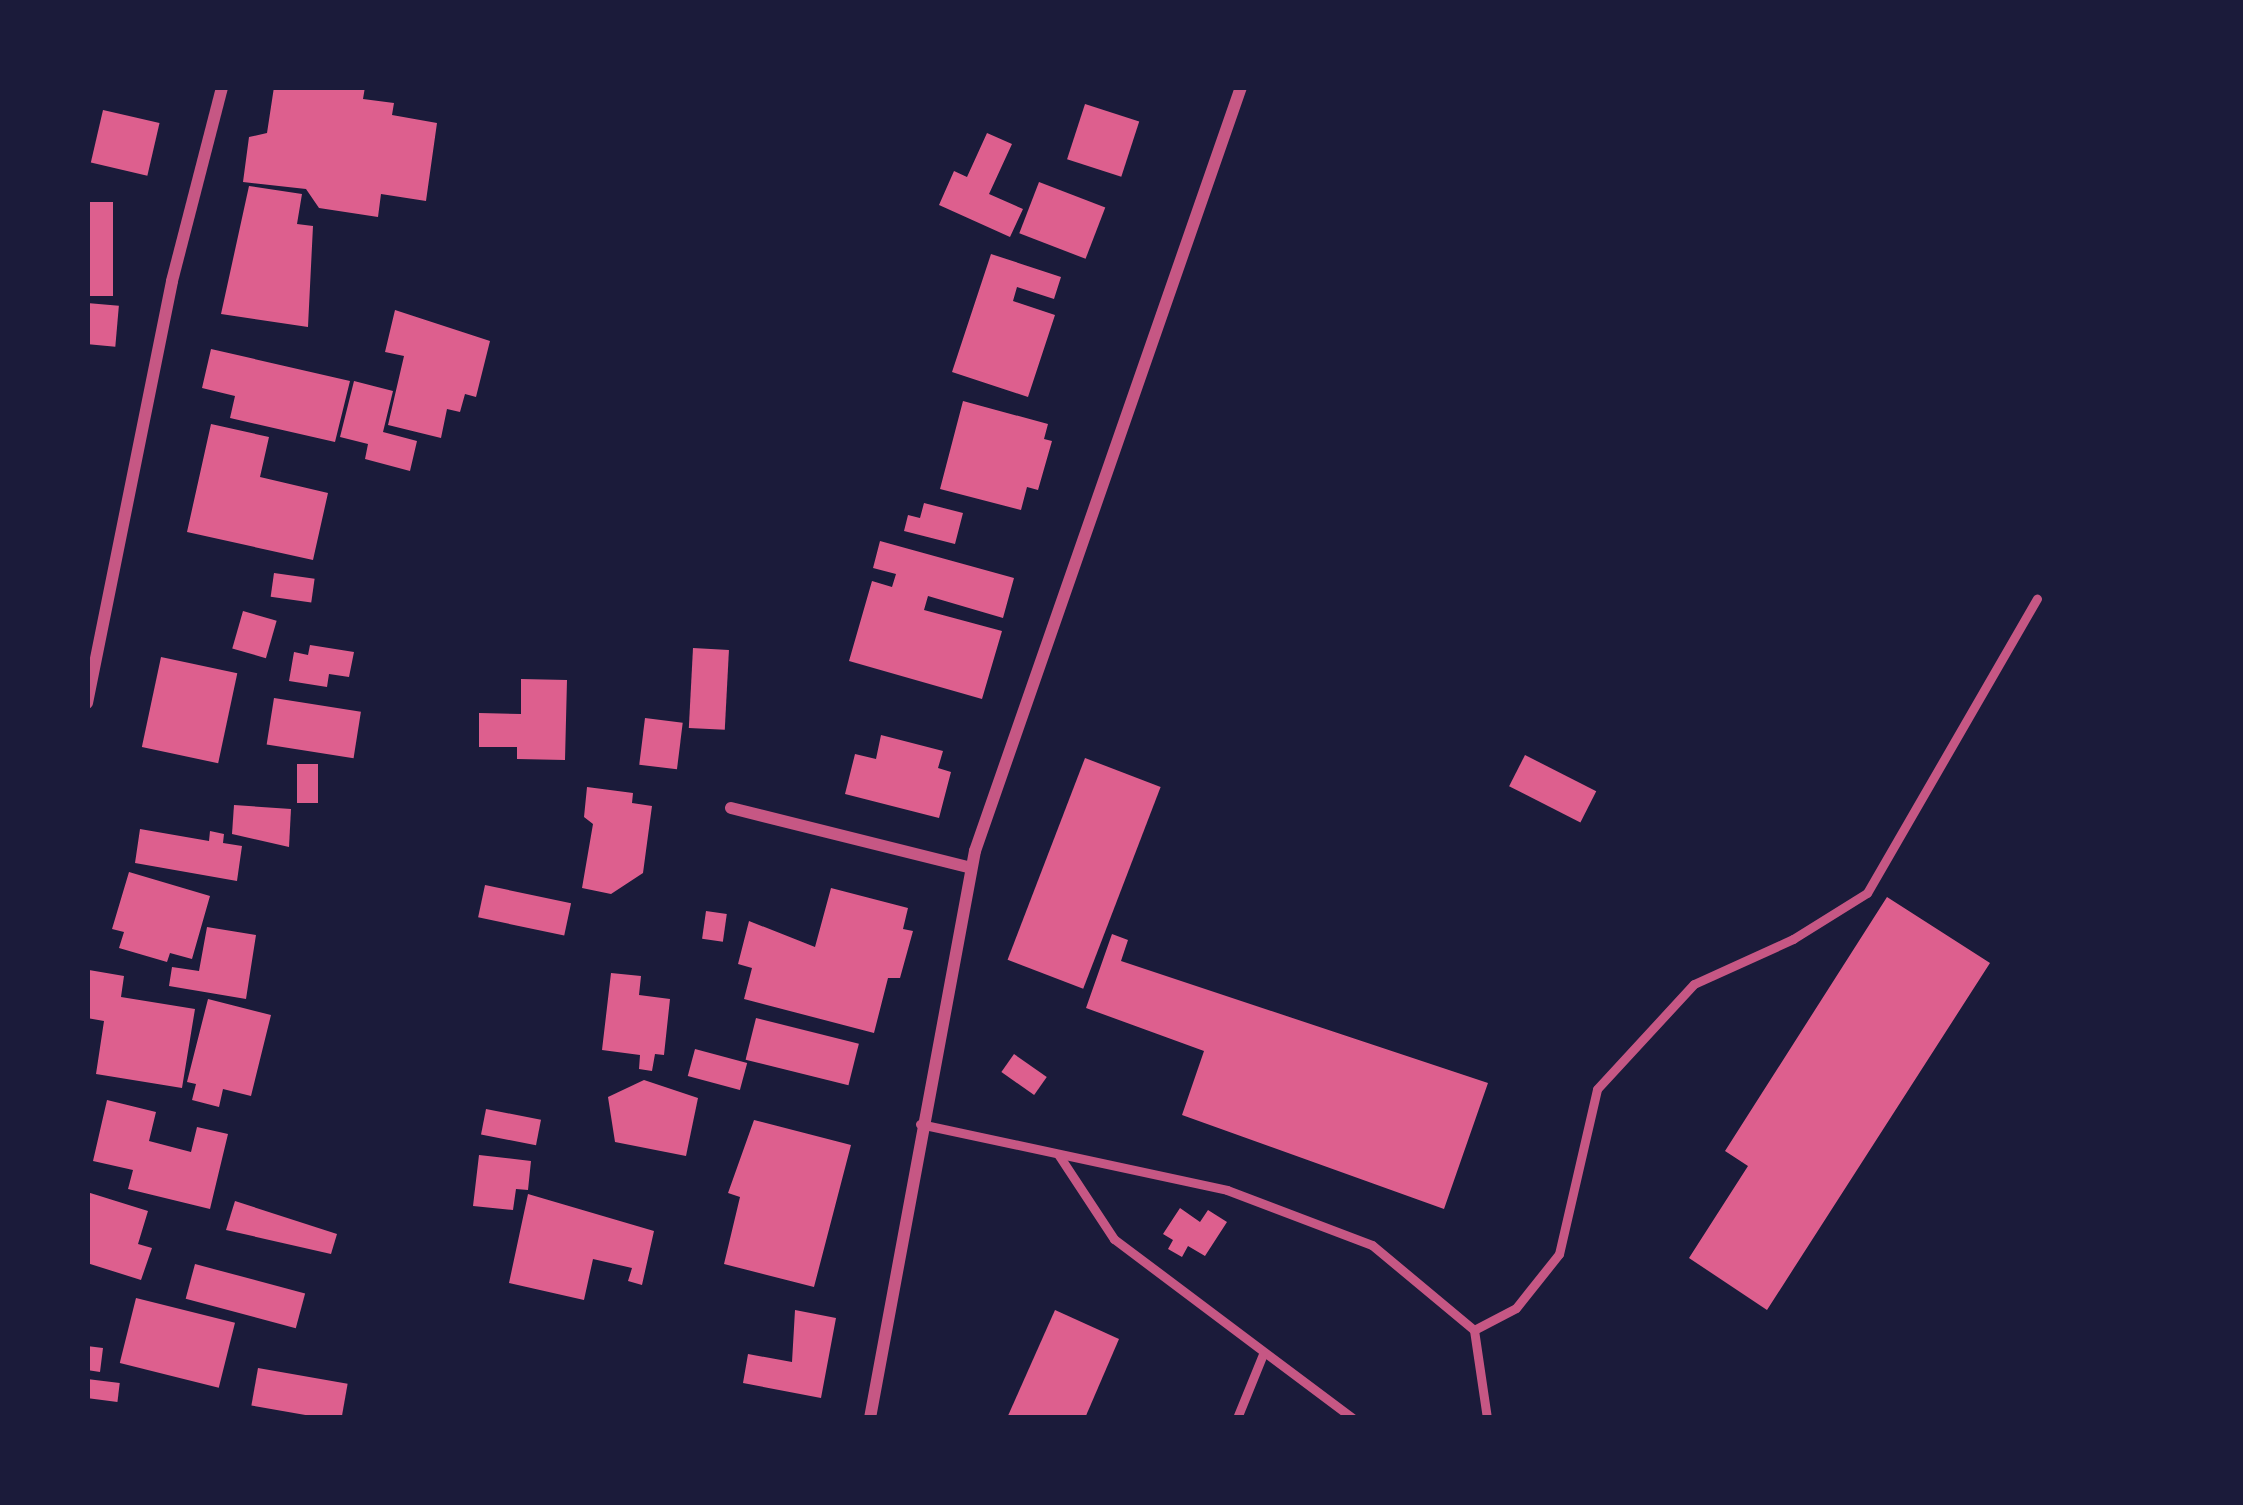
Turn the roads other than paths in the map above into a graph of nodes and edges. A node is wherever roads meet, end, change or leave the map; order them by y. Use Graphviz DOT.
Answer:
graph roads {
  1 [pos="223,87"];
  2 [pos="1241,87"];
  3 [pos="2037,598"];
  4 [pos="87,703"];
  5 [pos="731,808"];
  6 [pos="971,868"];
  7 [pos="920,1124"];
  8 [pos="1058,1154"];
  9 [pos="1474,1330"];
  10 [pos="1263,1354"];
  11 [pos="870,1418"];
  12 [pos="1237,1418"];
  13 [pos="1352,1418"];
  14 [pos="1487,1418"];
  1 -- 4 [label="street"];
  2 -- 6 [label="street"];
  3 -- 9 [label="lane"];
  5 -- 6 [label="street"];
  6 -- 7 [label="street"];
  7 -- 8 [label="lane"];
  7 -- 11 [label="street"];
  8 -- 9 [label="lane"];
  8 -- 10 [label="lane"];
  9 -- 14 [label="lane"];
  10 -- 12 [label="lane"];
  10 -- 13 [label="lane"];
}
